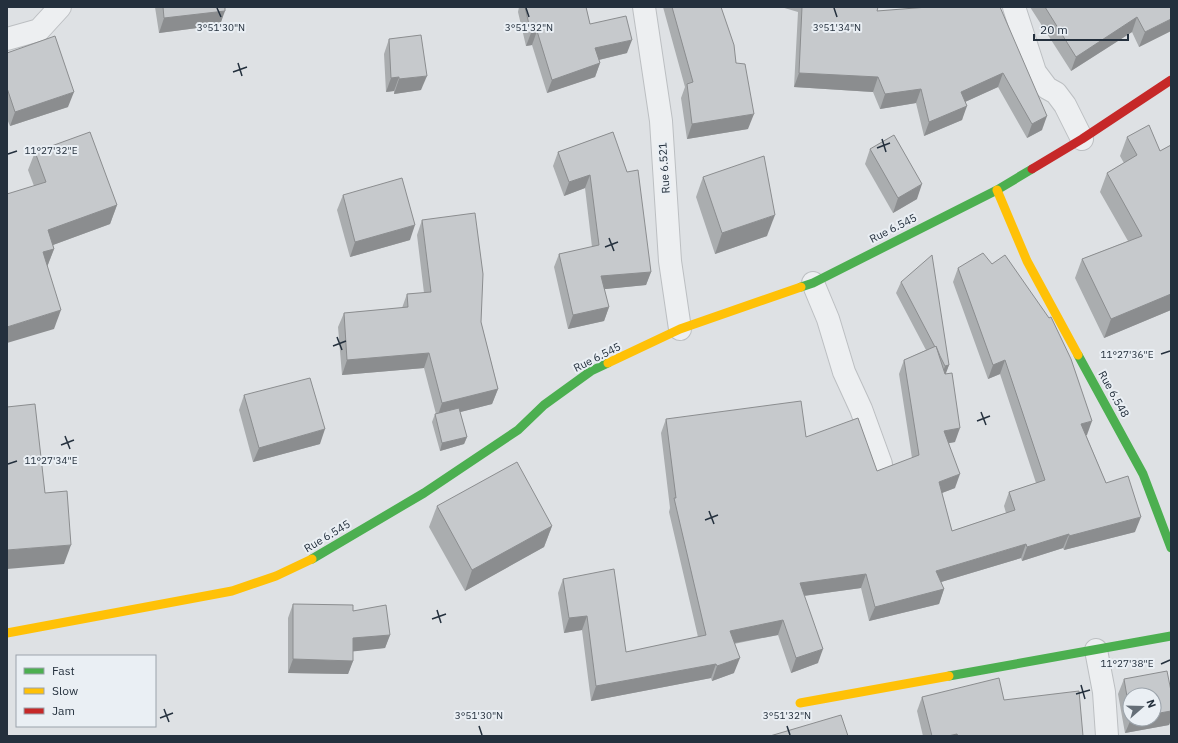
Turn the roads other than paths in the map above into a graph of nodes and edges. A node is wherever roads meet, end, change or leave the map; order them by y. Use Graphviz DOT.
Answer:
graph roads {
  1 [pos="60,7"];
  2 [pos="644,7"];
  3 [pos="1014,7"];
  4 [pos="7,39"];
  5 [pos="1171,80"];
  6 [pos="1082,138"];
  7 [pos="997,190"];
  8 [pos="814,283"];
  9 [pos="680,330"];
  10 [pos="881,464"];
  11 [pos="1171,548"];
  12 [pos="7,633"];
  13 [pos="1171,636"];
  14 [pos="1096,650"];
  15 [pos="800,703"];
  16 [pos="1107,736"];
  1 -- 4 [label="street"];
  2 -- 9 [label="street, Rue 6.521"];
  3 -- 6 [label="street"];
  5 -- 6 [label="street, Rue 6.545"];
  6 -- 7 [label="street, Rue 6.545"];
  7 -- 8 [label="street, Rue 6.545"];
  7 -- 11 [label="street, Rue 6.548"];
  8 -- 9 [label="street, Rue 6.545"];
  8 -- 10 [label="street"];
  9 -- 12 [label="street, Rue 6.545"];
  13 -- 14 [label="street"];
  14 -- 15 [label="street"];
  14 -- 16 [label="street"];
}
